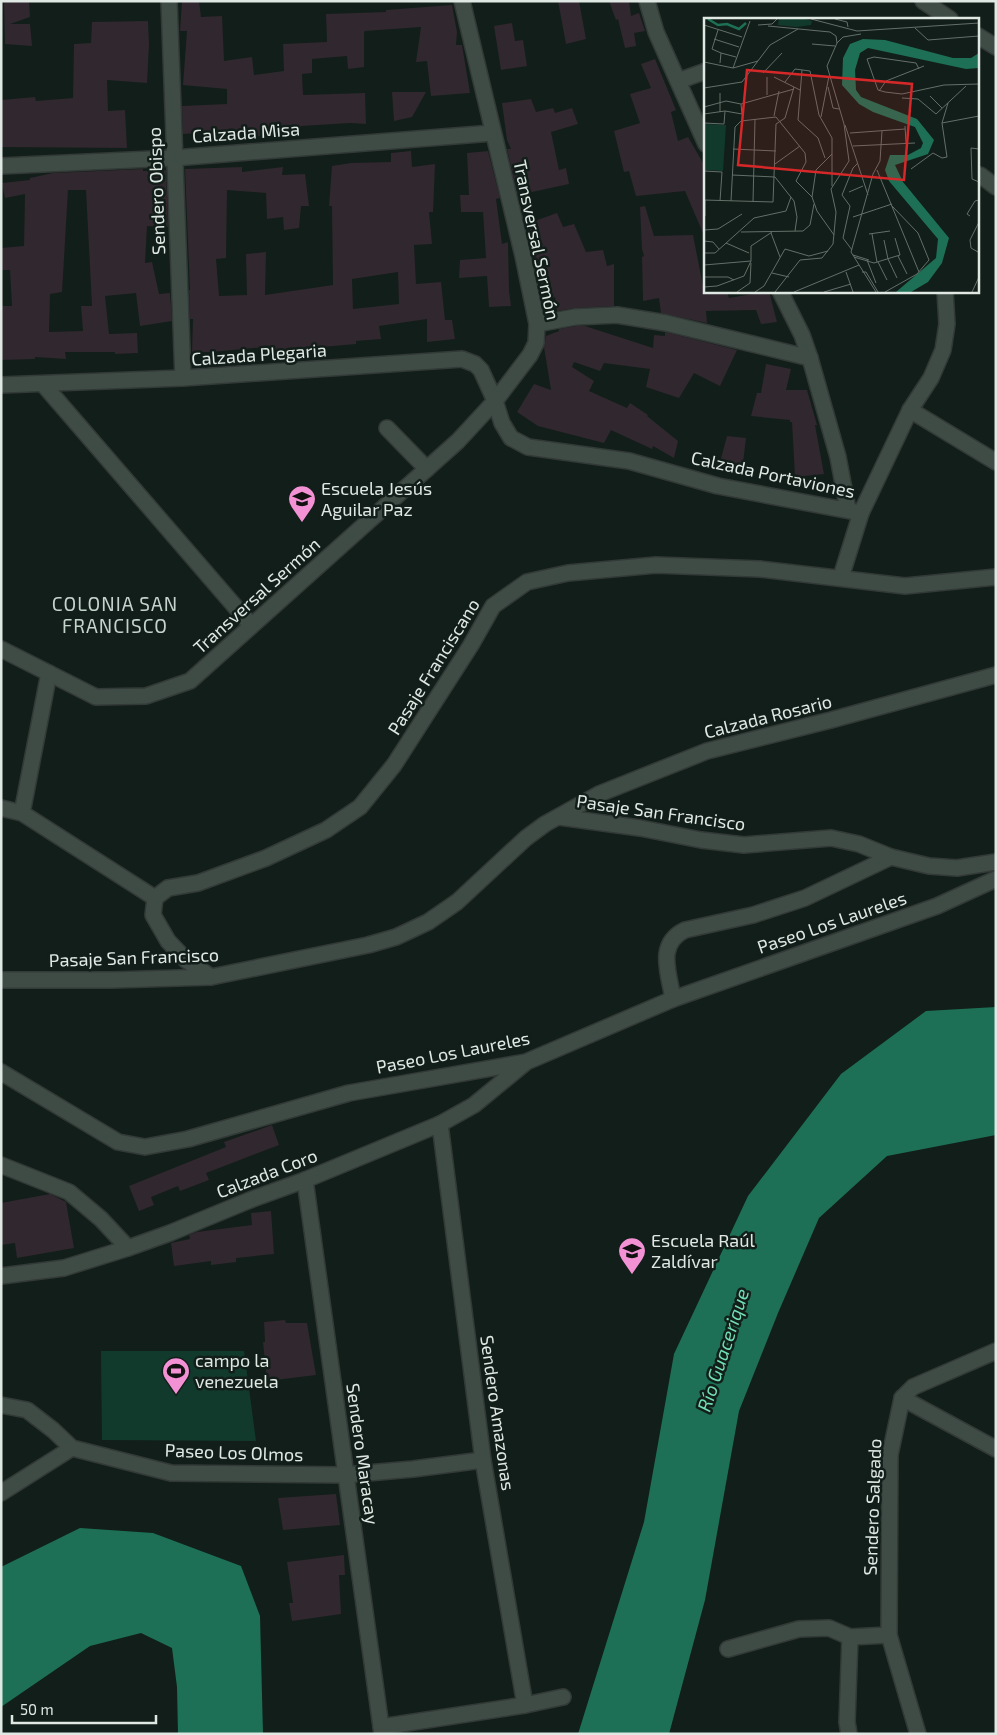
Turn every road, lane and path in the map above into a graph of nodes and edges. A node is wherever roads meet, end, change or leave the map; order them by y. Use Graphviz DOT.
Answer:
graph roads {
  1 [pos="169,1"];
  2 [pos="462,1"];
  3 [pos="647,1"];
  4 [pos="923,1"];
  5 [pos="948,18"];
  6 [pos="980,37"];
  7 [pos="996,47"];
  8 [pos="704,72"];
  9 [pos="678,81"];
  10 [pos="493,133"];
  11 [pos="704,140"];
  12 [pos="174,158"];
  13 [pos="1,166"];
  14 [pos="980,175"];
  15 [pos="996,187"];
  16 [pos="780,292"];
  17 [pos="944,292"];
  18 [pos="537,324"];
  19 [pos="810,358"];
  20 [pos="183,378"];
  21 [pos="43,384"];
  22 [pos="1,385"];
  23 [pos="495,401"];
  24 [pos="910,410"];
  25 [pos="387,428"];
  26 [pos="996,462"];
  27 [pos="427,469"];
  28 [pos="854,512"];
  29 [pos="996,576"];
  30 [pos="841,578"];
  31 [pos="251,625"];
  32 [pos="1,649"];
  33 [pos="49,673"];
  34 [pos="996,675"];
  35 [pos="1,808"];
  36 [pos="22,813"];
  37 [pos="559,817"];
  38 [pos="891,857"];
  39 [pos="996,862"];
  40 [pos="996,879"];
  41 [pos="155,898"];
  42 [pos="211,977"];
  43 [pos="1,980"];
  44 [pos="673,999"];
  45 [pos="526,1062"];
  46 [pos="1,1072"];
  47 [pos="440,1124"];
  48 [pos="1,1165"];
  49 [pos="305,1180"];
  50 [pos="128,1248"];
  51 [pos="1,1276"];
  52 [pos="996,1351"];
  53 [pos="902,1398"];
  54 [pos="1,1404"];
  55 [pos="72,1448"];
  56 [pos="996,1449"];
  57 [pos="483,1460"];
  58 [pos="345,1475"];
  59 [pos="1,1493"];
  60 [pos="889,1635"];
  61 [pos="850,1637"];
  62 [pos="728,1649"];
  63 [pos="563,1697"];
  64 [pos="525,1706"];
  65 [pos="382,1731"];
  66 [pos="849,1734"];
  67 [pos="918,1734"];
  1 -- 12 [label="street, Sendero Obispo"];
  2 -- 10 [label="street, Transversal Sermón"];
  3 -- 9 [label="street"];
  4 -- 5 [label="street"];
  6 -- 7 [label="street"];
  8 -- 9 [label="street"];
  9 -- 11 [label="street"];
  10 -- 12 [label="street, Calzada Misa"];
  10 -- 18 [label="street, Transversal Sermón"];
  12 -- 13 [label="street, Calzada Misa"];
  12 -- 20 [label="street, Sendero Obispo"];
  14 -- 15 [label="street"];
  16 -- 19 [label="street"];
  17 -- 24 [label="street, Calzada Portaviones"];
  18 -- 19 [label="street"];
  18 -- 23 [label="street, Transversal Sermón"];
  19 -- 28 [label="street"];
  20 -- 21 [label="street, Calzada Plegaria"];
  20 -- 23 [label="street, Calzada Plegaria"];
  21 -- 22 [label="street, Calzada Plegaria"];
  21 -- 31 [label="street"];
  23 -- 27 [label="street, Transversal Sermón"];
  23 -- 28 [label="street, Calzada Portaviones"];
  24 -- 26 [label="street"];
  24 -- 28 [label="street, Calzada Portaviones"];
  25 -- 27 [label="street"];
  27 -- 31 [label="street, Transversal Sermón"];
  28 -- 30 [label="street"];
  29 -- 30 [label="street, Pasaje Franciscano"];
  30 -- 41 [label="street, Pasaje Franciscano"];
  31 -- 33 [label="street, Transversal Sermón"];
  32 -- 33 [label="street, Transversal Sermón"];
  33 -- 36 [label="street"];
  34 -- 37 [label="street, Calzada Rosario"];
  35 -- 36 [label="street"];
  36 -- 41 [label="street"];
  37 -- 38 [label="street, Pasaje San Francisco"];
  37 -- 42 [label="street, Pasaje San Francisco"];
  38 -- 39 [label="street, Pasaje San Francisco"];
  38 -- 44 [label="street"];
  40 -- 44 [label="street, Paseo Los Laureles"];
  41 -- 42 [label="street"];
  42 -- 43 [label="street, Pasaje San Francisco"];
  44 -- 45 [label="street, Paseo Los Laureles"];
  45 -- 46 [label="street, Paseo Los Laureles"];
  45 -- 47 [label="street, Calzada Coro"];
  47 -- 49 [label="street, Calzada Coro"];
  47 -- 57 [label="street, Sendero Amazonas"];
  48 -- 50 [label="street"];
  49 -- 50 [label="street, Calzada Coro"];
  49 -- 58 [label="street, Sendero Maracay"];
  50 -- 51 [label="street, Calzada Coro"];
  52 -- 53 [label="street"];
  53 -- 56 [label="street"];
  53 -- 60 [label="street, Sendero Salgado"];
  54 -- 55 [label="street, Paseo Los Olmos"];
  55 -- 58 [label="street, Paseo Los Olmos"];
  55 -- 59 [label="street"];
  57 -- 58 [label="street, Paseo Los Olmos"];
  57 -- 64 [label="street, Sendero Amazonas"];
  58 -- 65 [label="street, Sendero Maracay"];
  60 -- 61 [label="street"];
  60 -- 67 [label="street, Sendero Salgado"];
  61 -- 62 [label="street"];
  61 -- 66 [label="street"];
  63 -- 64 [label="street"];
  64 -- 65 [label="street"];
}
